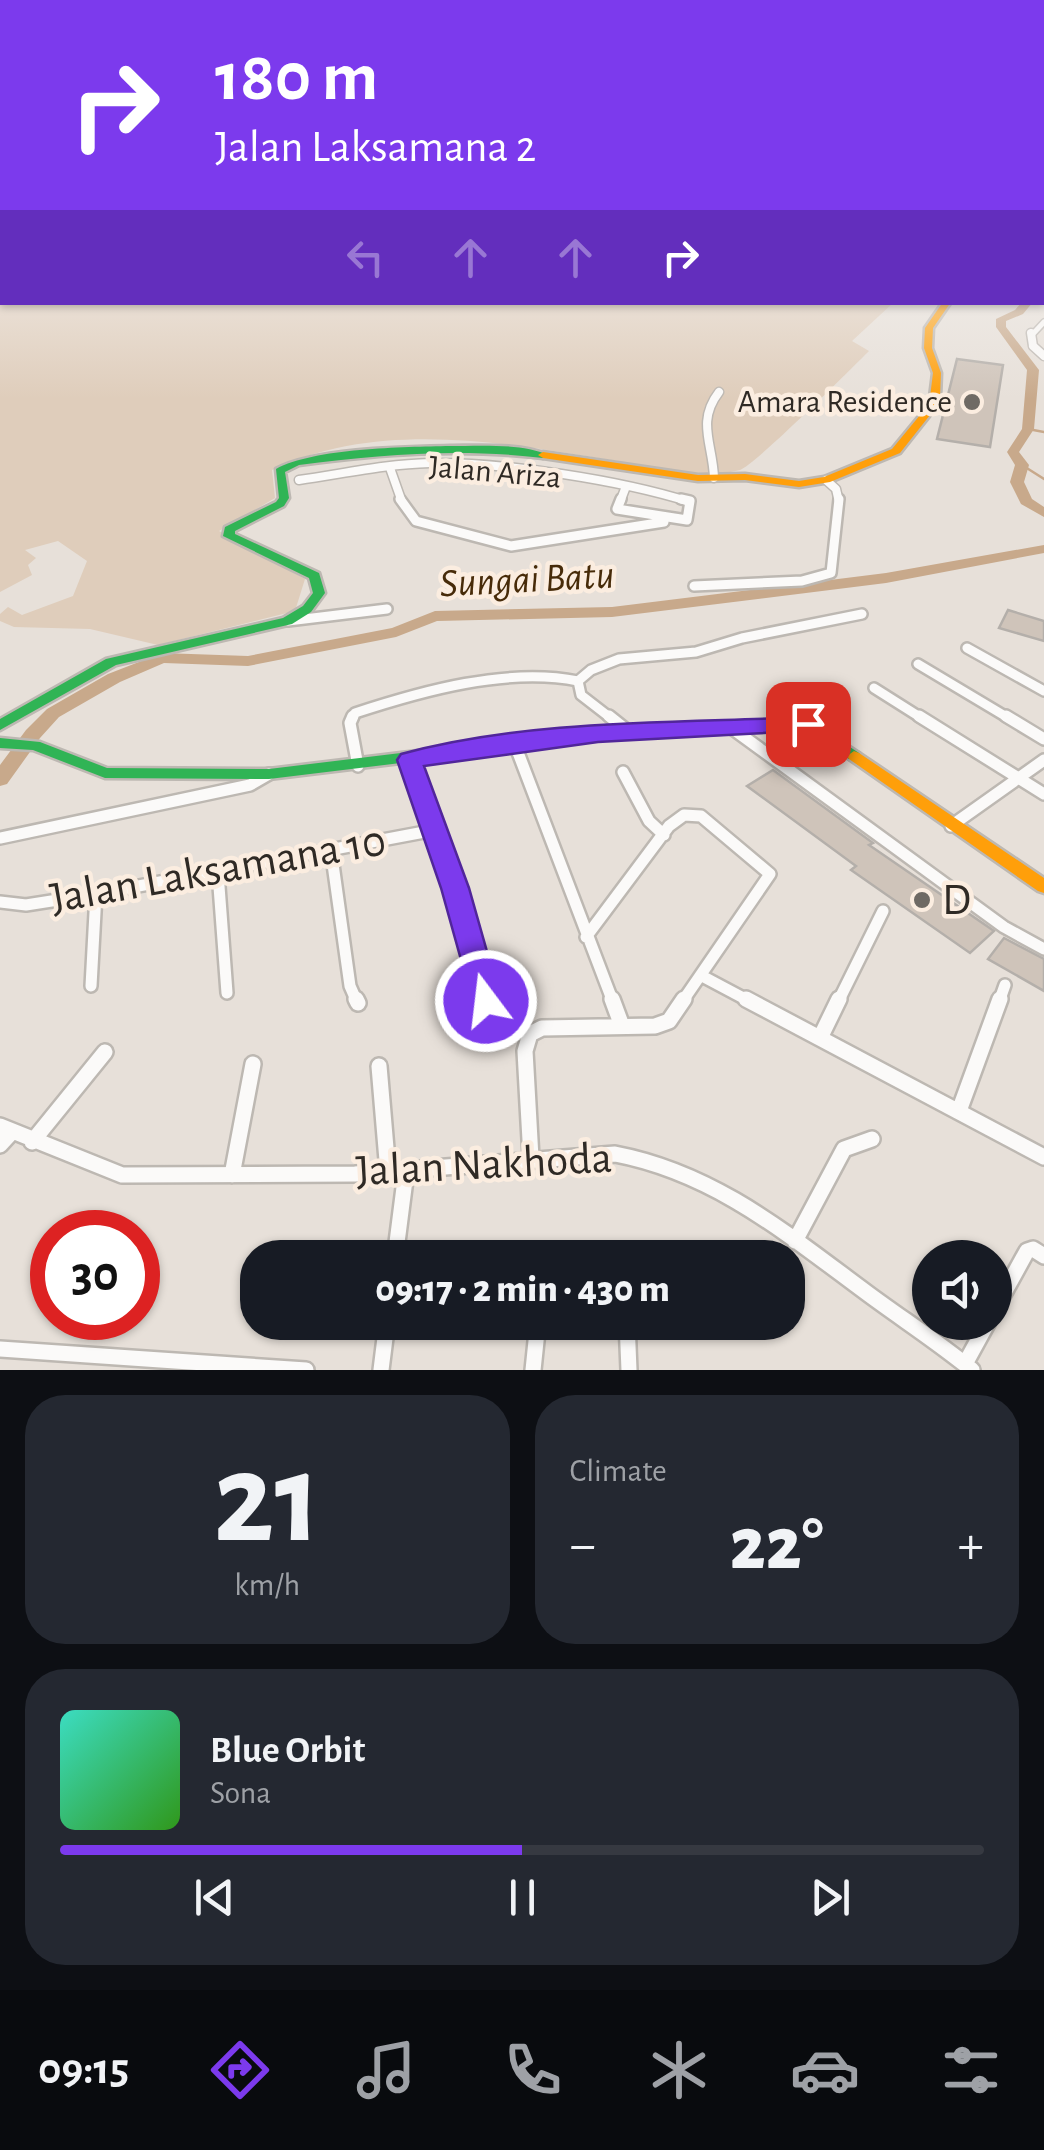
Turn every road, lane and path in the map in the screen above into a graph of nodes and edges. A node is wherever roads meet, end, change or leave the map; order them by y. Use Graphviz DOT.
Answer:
graph roads {
  1 [pos="945,305"];
  2 [pos="1044,322"];
  3 [pos="1033,346"];
  4 [pos="1044,346"];
  5 [pos="1044,356"];
  6 [pos="719,392"];
  7 [pos="531,452"];
  8 [pos="390,468"];
  9 [pos="513,468"];
  10 [pos="524,470"];
  11 [pos="714,478"];
  12 [pos="300,480"];
  13 [pos="826,480"];
  14 [pos="625,489"];
  15 [pos="675,521"];
  16 [pos="694,586"];
  17 [pos="387,609"];
  18 [pos="862,614"];
  19 [pos="287,621"];
  20 [pos="968,648"];
  21 [pos="918,664"];
  22 [pos="578,680"];
  23 [pos="874,688"];
  24 [pos="1044,692"];
  25 [pos="0,725"];
  26 [pos="733,729"];
  27 [pos="629,732"];
  28 [pos="1044,739"];
  29 [pos="514,742"];
  30 [pos="2,743"];
  31 [pos="409,760"];
  32 [pos="1044,760"];
  33 [pos="358,766"];
  34 [pos="623,772"];
  35 [pos="269,774"];
  36 [pos="1018,778"];
  37 [pos="1044,794"];
  38 [pos="951,826"];
  39 [pos="436,830"];
  40 [pos="664,835"];
  41 [pos="0,838"];
  42 [pos="330,850"];
  43 [pos="218,872"];
  44 [pos="1044,887"];
  45 [pos="96,894"];
  46 [pos="0,902"];
  47 [pos="883,911"];
  48 [pos="586,937"];
  49 [pos="1044,949"];
  50 [pos="702,976"];
  51 [pos="1005,985"];
  52 [pos="91,986"];
  53 [pos="227,993"];
  54 [pos="486,1001"];
  55 [pos="358,1004"];
  56 [pos="622,1026"];
  57 [pos="821,1036"];
  58 [pos="105,1052"];
  59 [pos="253,1064"];
  60 [pos="378,1066"];
  61 [pos="960,1111"];
  62 [pos="4,1135"];
  63 [pos="872,1139"];
  64 [pos="32,1142"];
  65 [pos="531,1158"];
  66 [pos="1044,1158"];
  67 [pos="388,1172"];
  68 [pos="406,1172"];
  69 [pos="232,1175"];
  70 [pos="397,1240"];
  71 [pos="795,1240"];
  72 [pos="805,1247"];
  73 [pos="1044,1256"];
  74 [pos="1012,1278"];
  75 [pos="385,1340"];
  76 [pos="536,1340"];
  77 [pos="628,1340"];
  78 [pos="980,1340"];
  79 [pos="0,1349"];
  80 [pos="968,1367"];
  81 [pos="306,1370"];
  82 [pos="381,1370"];
  83 [pos="533,1370"];
  84 [pos="629,1370"];
  1 -- 13 [label="street"];
  2 -- 3 [label="street"];
  3 -- 4 [label="street"];
  3 -- 5 [label="street"];
  6 -- 11 [label="street"];
  7 -- 9 [label="street"];
  7 -- 10 [label="street"];
  7 -- 11 [label="street"];
  7 -- 19 [label="street"];
  8 -- 9 [label="street, Jalan Ariza"];
  8 -- 12 [label="street, Jalan Ariza"];
  8 -- 15 [label="street"];
  9 -- 10 [label="street, Jalan Ariza"];
  10 -- 14 [label="street, Jalan Ariza"];
  11 -- 13 [label="street"];
  13 -- 16 [label="street"];
  14 -- 15 [label="street"];
  14 -- 15 [label="street, Jalan Ariza"];
  17 -- 19 [label="street"];
  18 -- 22 [label="street"];
  19 -- 25 [label="street"];
  20 -- 24 [label="street"];
  21 -- 28 [label="street"];
  22 -- 27 [label="street"];
  22 -- 33 [label="street"];
  23 -- 36 [label="street"];
  26 -- 27 [label="street"];
  26 -- 38 [label="street"];
  26 -- 49 [label="street"];
  27 -- 29 [label="street"];
  29 -- 31 [label="street"];
  29 -- 48 [label="street"];
  30 -- 35 [label="street"];
  31 -- 33 [label="street"];
  31 -- 39 [label="street"];
  32 -- 36 [label="street"];
  33 -- 35 [label="street"];
  34 -- 40 [label="street"];
  35 -- 41 [label="street"];
  36 -- 37 [label="street"];
  36 -- 38 [label="street"];
  38 -- 44 [label="street"];
  39 -- 42 [label="street, Jalan Laksamana 10"];
  39 -- 54 [label="street"];
  40 -- 48 [label="street"];
  40 -- 50 [label="street"];
  42 -- 43 [label="street, Jalan Laksamana 10"];
  42 -- 55 [label="street"];
  43 -- 45 [label="street, Jalan Laksamana 10"];
  43 -- 53 [label="street"];
  45 -- 46 [label="street, Jalan Laksamana 10"];
  45 -- 52 [label="street"];
  47 -- 57 [label="street"];
  48 -- 56 [label="street"];
  50 -- 56 [label="street"];
  50 -- 57 [label="street"];
  51 -- 61 [label="street"];
  56 -- 65 [label="street"];
  57 -- 61 [label="street"];
  58 -- 64 [label="street"];
  59 -- 69 [label="street"];
  60 -- 67 [label="street"];
  61 -- 66 [label="street"];
  62 -- 64 [label="street, Jalan Nakhoda"];
  63 -- 71 [label="street"];
  64 -- 69 [label="street, Jalan Nakhoda"];
  65 -- 68 [label="street, Jalan Nakhoda"];
  65 -- 71 [label="street, Jalan Nakhoda"];
  67 -- 68 [label="street, Jalan Nakhoda"];
  67 -- 69 [label="street, Jalan Nakhoda"];
  68 -- 70 [label="street"];
  72 -- 80 [label="street, Jalan Nakhoda"];
  73 -- 74 [label="street"];
  75 -- 82 [label="street"];
  76 -- 83 [label="street"];
  77 -- 84 [label="street"];
  78 -- 80 [label="street"];
  79 -- 81 [label="street"];
}
